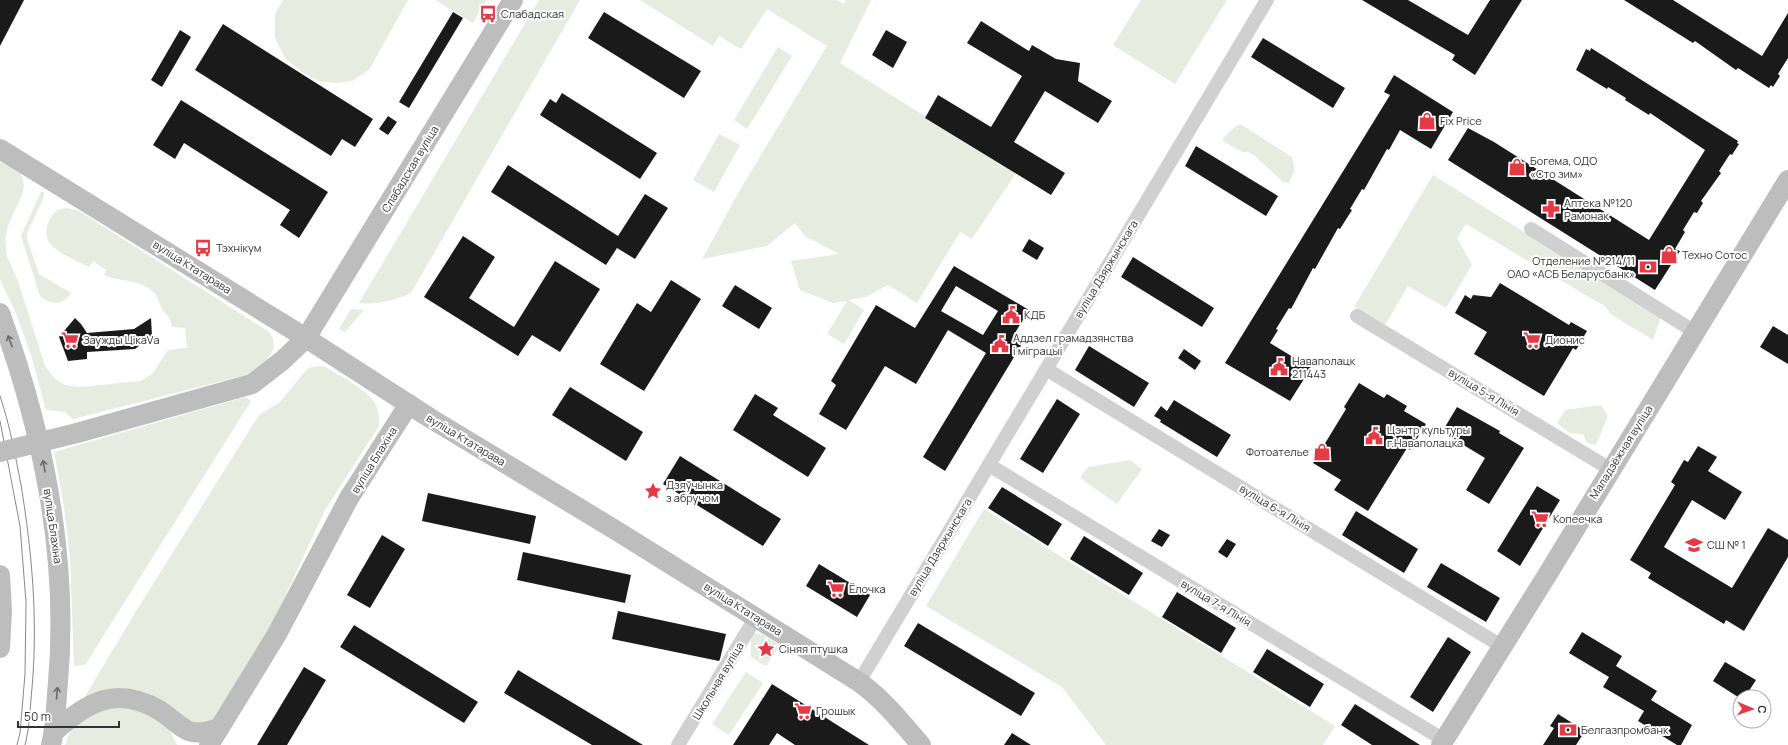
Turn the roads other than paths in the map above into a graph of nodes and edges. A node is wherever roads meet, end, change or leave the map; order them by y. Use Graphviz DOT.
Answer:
graph roads {
  1 [pos="513,0"];
  2 [pos="1267,0"];
  3 [pos="0,148"];
  4 [pos="1788,180"];
  5 [pos="1531,229"];
  6 [pos="0,314"];
  7 [pos="1357,316"];
  8 [pos="1695,332"];
  9 [pos="306,338"];
  10 [pos="1046,369"];
  11 [pos="409,404"];
  12 [pos="0,452"];
  13 [pos="989,465"];
  14 [pos="1610,469"];
  15 [pos="0,575"];
  16 [pos="756,617"];
  17 [pos="1503,647"];
  18 [pos="0,648"];
  19 [pos="859,682"];
  20 [pos="175,723"];
  21 [pos="214,737"];
  22 [pos="53,738"];
  23 [pos="1442,743"];
  24 [pos="183,745"];
  25 [pos="678,745"];
  26 [pos="920,745"];
  1 -- 9 [label="main road, Слабадская вуліца"];
  2 -- 10 [label="street, вуліца Дзяржынскага"];
  3 -- 9 [label="main road, вуліца Ктатарава"];
  4 -- 8 [label="main road, Маладзёжная вуліца"];
  5 -- 8 [label="street"];
  22 -- 6 [label="main road, вуліца Блахіна, one-way"];
  7 -- 14 [label="street, вуліца 5-я Лінія"];
  8 -- 14 [label="main road, Маладзёжная вуліца"];
  9 -- 11 [label="main road, вуліца Ктатарава"];
  9 -- 12 [label="main road, Слабадская вуліца, bridge"];
  10 -- 13 [label="street, вуліца Дзяржынскага"];
  10 -- 17 [label="street, вуліца 6-я Лінія"];
  11 -- 16 [label="main road, вуліца Ктатарава"];
  11 -- 21 [label="main road, вуліца Блахіна"];
  13 -- 19 [label="street, вуліца Дзяржынскага"];
  13 -- 23 [label="street, вуліца 7-я Лінія"];
  14 -- 17 [label="main road, Маладзёжная вуліца"];
  15 -- 18 [label="main road"];
  16 -- 19 [label="main road, вуліца Ктатарава"];
  16 -- 25 [label="street, Школьная вуліца"];
  17 -- 23 [label="main road, Маладзёжная вуліца"];
  19 -- 26 [label="main road, вуліца Ктатарава"];
  20 -- 21 [label="main road"];
  20 -- 22 [label="main road"];
  20 -- 24 [label="main road"];
}
